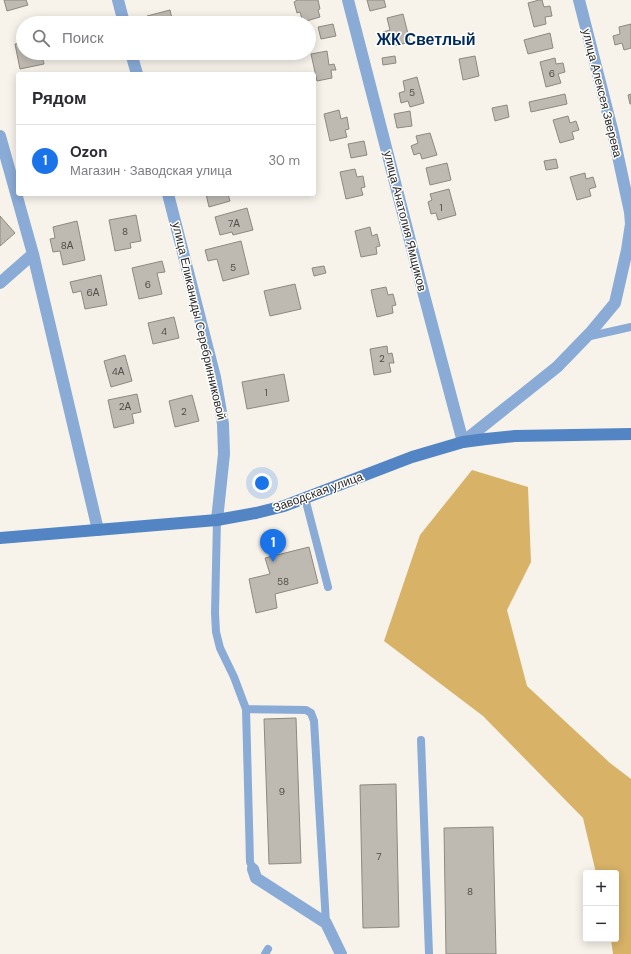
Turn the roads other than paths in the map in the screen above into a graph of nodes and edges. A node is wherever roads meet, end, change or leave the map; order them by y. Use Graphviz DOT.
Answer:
graph roads {
  1 [pos="118,0"];
  2 [pos="348,0"];
  3 [pos="579,0"];
  4 [pos="122,16"];
  5 [pos="133,60"];
  6 [pos="136,72"];
  7 [pos="0,136"];
  8 [pos="16,193"];
  9 [pos="17,196"];
  10 [pos="169,196"];
  11 [pos="33,254"];
  12 [pos="0,283"];
  13 [pos="631,327"];
  14 [pos="586,337"];
  15 [pos="631,434"];
  16 [pos="463,442"];
  17 [pos="305,498"];
  18 [pos="218,520"];
  19 [pos="98,530"];
  20 [pos="0,538"];
  21 [pos="328,587"];
  22 [pos="246,709"];
  23 [pos="421,740"];
  24 [pos="253,869"];
  25 [pos="326,923"];
  26 [pos="341,954"];
  27 [pos="429,954"];
  1 -- 4 [label="street"];
  2 -- 16 [label="street, улица Анатолия Ямщиков"];
  3 -- 14 [label="street, улица Алексея Зверева"];
  5 -- 6 [label="street"];
  7 -- 8 [label="street"];
  9 -- 11 [label="street"];
  10 -- 18 [label="street, улица Еликаниды Серебринниковой"];
  11 -- 12 [label="street"];
  11 -- 19 [label="street"];
  13 -- 14 [label="lane"];
  14 -- 16 [label="street"];
  15 -- 16 [label="street, Заводская улица"];
  16 -- 17 [label="street, Заводская улица"];
  17 -- 18 [label="street, Заводская улица"];
  17 -- 21 [label="lane"];
  18 -- 19 [label="street, Заводская улица"];
  18 -- 22 [label="lane"];
  19 -- 20 [label="street, Заводская улица"];
  22 -- 24 [label="lane"];
  22 -- 25 [label="lane"];
  23 -- 27 [label="lane"];
  24 -- 25 [label="street"];
  25 -- 26 [label="street"];
}
